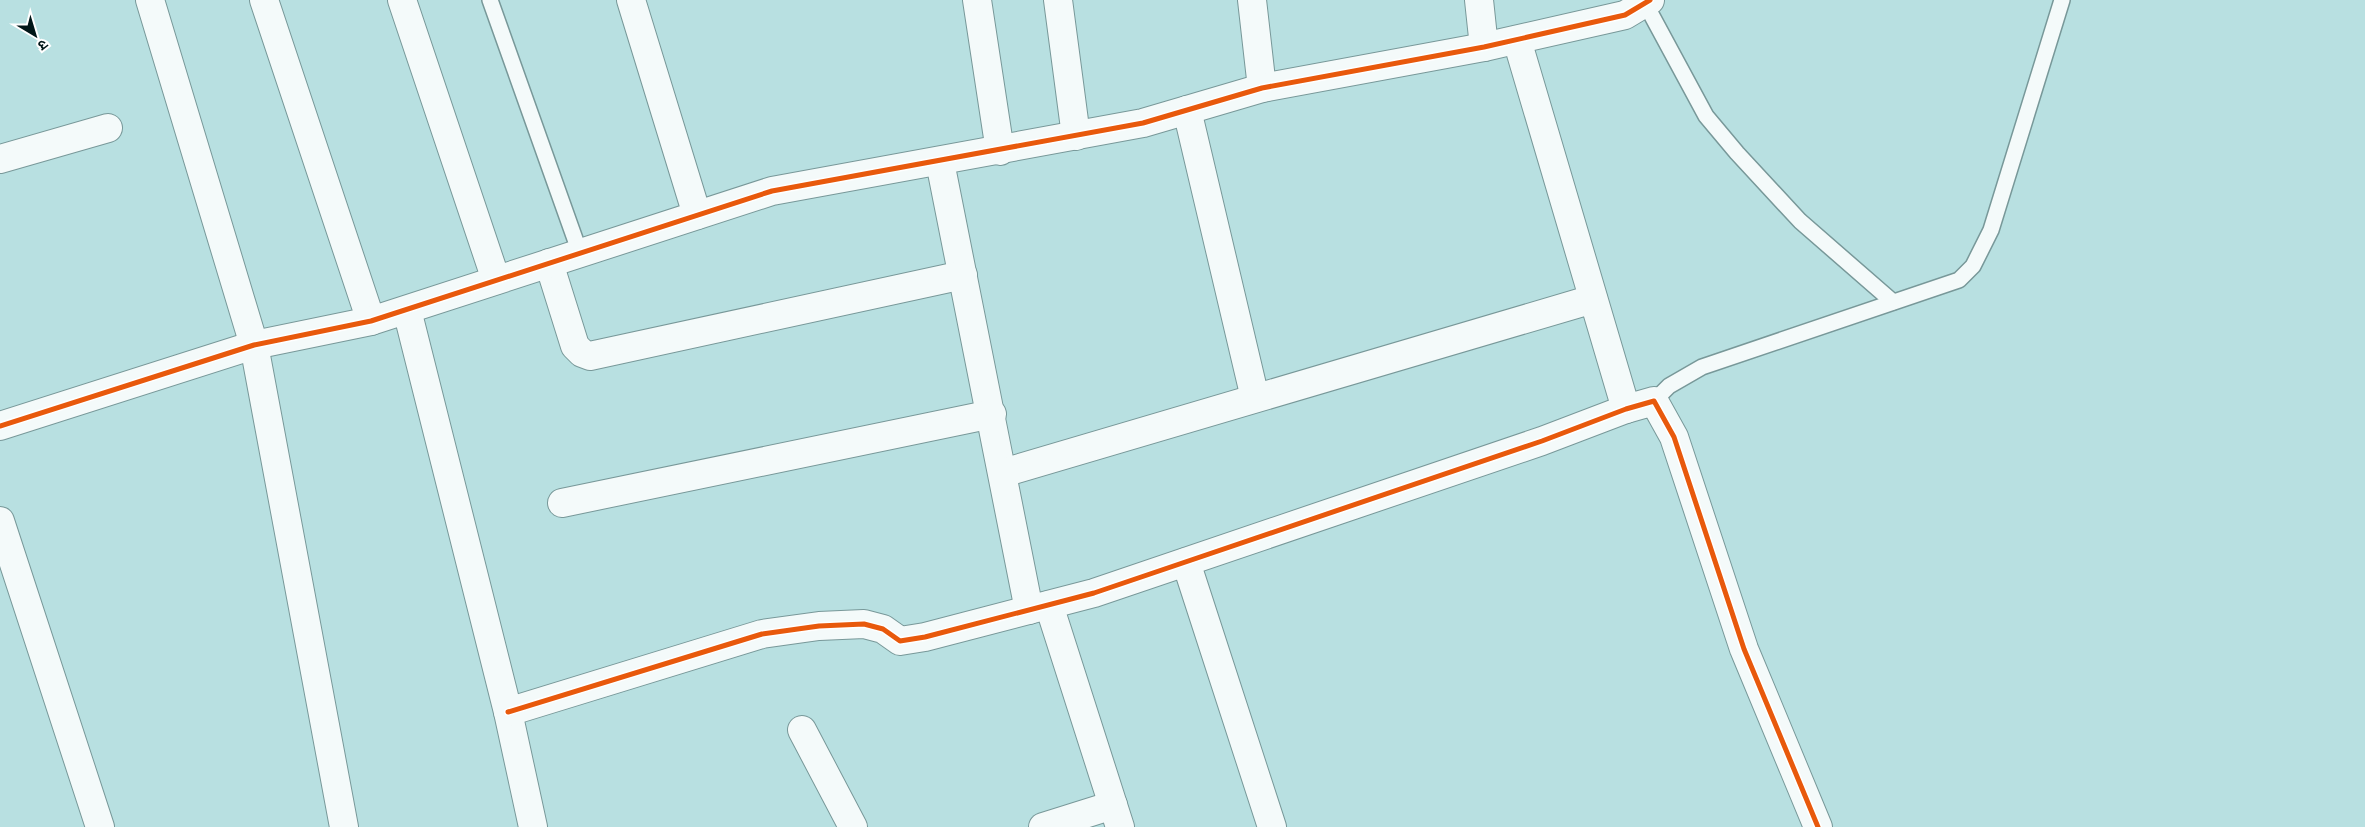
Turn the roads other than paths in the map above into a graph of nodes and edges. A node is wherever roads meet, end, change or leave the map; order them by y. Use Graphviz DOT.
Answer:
graph roads {
  1 [pos="150,0"];
  2 [pos="264,0"];
  3 [pos="402,0"];
  4 [pos="490,0"];
  5 [pos="631,0"];
  6 [pos="977,0"];
  7 [pos="1058,0"];
  8 [pos="1252,0"];
  9 [pos="1479,0"];
  10 [pos="2062,0"];
  11 [pos="1647,1"];
  12 [pos="1517,40"];
  13 [pos="1484,47"];
  14 [pos="1262,88"];
  15 [pos="1188,110"];
  16 [pos="108,128"];
  17 [pos="1076,136"];
  18 [pos="1000,151"];
  19 [pos="0,159"];
  20 [pos="940,162"];
  21 [pos="698,215"];
  22 [pos="580,253"];
  23 [pos="549,263"];
  24 [pos="964,275"];
  25 [pos="496,280"];
  26 [pos="1593,299"];
  27 [pos="1893,302"];
  28 [pos="407,310"];
  29 [pos="371,321"];
  30 [pos="254,345"];
  31 [pos="1255,398"];
  32 [pos="1654,401"];
  33 [pos="1626,409"];
  34 [pos="992,414"];
  35 [pos="0,426"];
  36 [pos="1003,473"];
  37 [pos="562,502"];
  38 [pos="0,521"];
  39 [pos="1186,562"];
  40 [pos="1039,607"];
  41 [pos="508,712"];
  42 [pos="802,730"];
  43 [pos="1117,816"];
  44 [pos="100,827"];
  45 [pos="344,827"];
  46 [pos="532,827"];
  47 [pos="853,827"];
  48 [pos="1043,827"];
  49 [pos="1272,827"];
  50 [pos="1818,827"];
  1 -- 30 [label="street"];
  2 -- 29 [label="street"];
  3 -- 25 [label="street"];
  4 -- 22 [label="lane"];
  5 -- 21 [label="street"];
  6 -- 18 [label="street"];
  7 -- 17 [label="street"];
  8 -- 14 [label="street"];
  9 -- 13 [label="street"];
  10 -- 27 [label="lane"];
  11 -- 12 [label="street"];
  11 -- 27 [label="lane"];
  12 -- 13 [label="street"];
  12 -- 26 [label="street"];
  13 -- 14 [label="street"];
  14 -- 15 [label="street"];
  15 -- 17 [label="street"];
  15 -- 31 [label="street"];
  16 -- 19 [label="street"];
  17 -- 18 [label="street"];
  18 -- 20 [label="street"];
  20 -- 21 [label="street"];
  20 -- 24 [label="street"];
  21 -- 22 [label="street"];
  22 -- 23 [label="street"];
  23 -- 24 [label="street"];
  23 -- 25 [label="street"];
  24 -- 34 [label="street"];
  25 -- 28 [label="street"];
  26 -- 31 [label="street"];
  26 -- 33 [label="street"];
  27 -- 32 [label="lane"];
  28 -- 29 [label="street"];
  28 -- 41 [label="street"];
  29 -- 30 [label="street"];
  30 -- 35 [label="street"];
  30 -- 45 [label="street"];
  31 -- 36 [label="street"];
  32 -- 33 [label="street"];
  32 -- 50 [label="street"];
  33 -- 39 [label="street"];
  34 -- 36 [label="street"];
  34 -- 37 [label="street"];
  36 -- 40 [label="street"];
  38 -- 44 [label="street"];
  39 -- 40 [label="street"];
  39 -- 49 [label="street"];
  40 -- 41 [label="street"];
  40 -- 43 [label="street"];
  41 -- 46 [label="street"];
  42 -- 47 [label="street"];
  43 -- 48 [label="street"];
}
